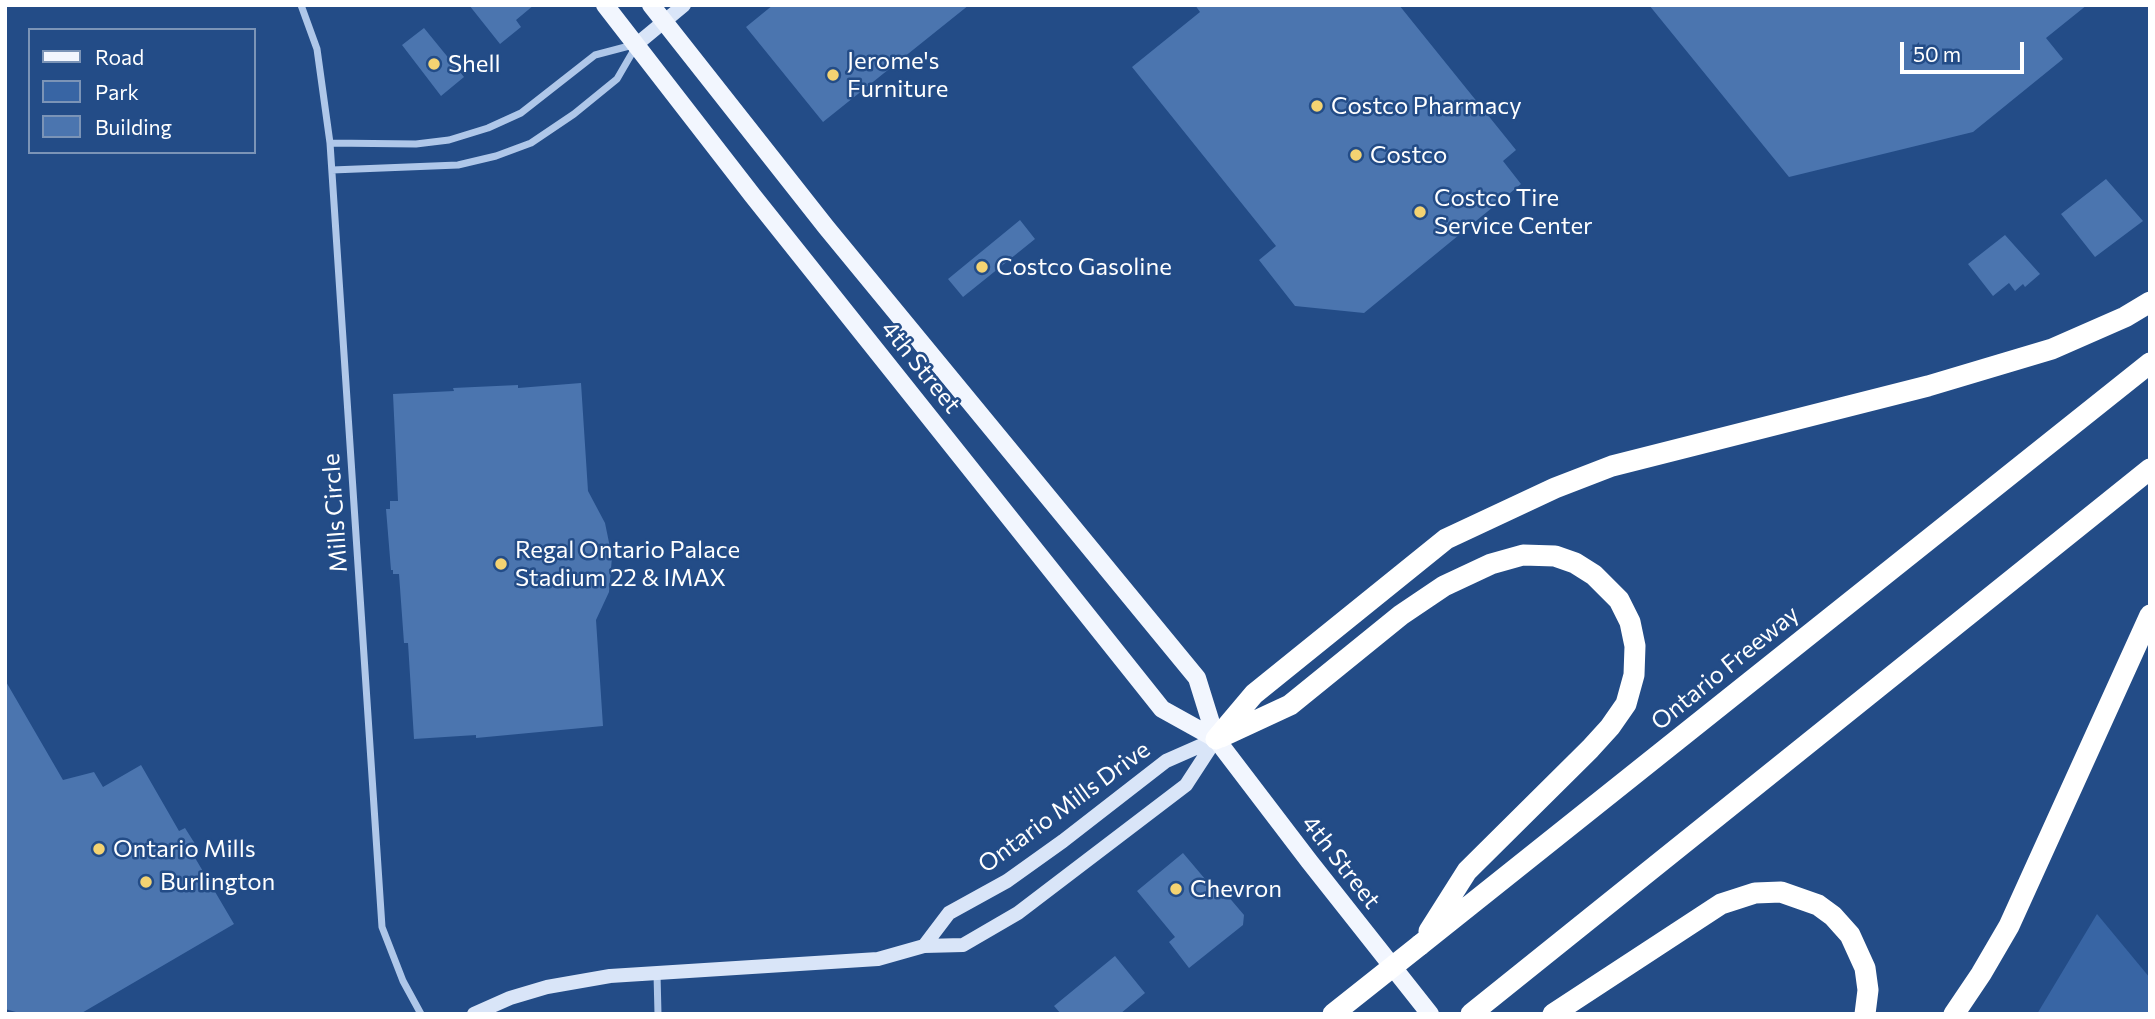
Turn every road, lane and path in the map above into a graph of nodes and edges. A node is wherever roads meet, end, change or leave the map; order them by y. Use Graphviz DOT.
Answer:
graph roads {
  1 [pos="301,5"];
  2 [pos="605,5"];
  3 [pos="651,5"];
  4 [pos="684,5"];
  5 [pos="663,22"];
  6 [pos="637,44"];
  7 [pos="330,143"];
  8 [pos="332,170"];
  9 [pos="2150,302"];
  10 [pos="2150,363"];
  11 [pos="2150,469"];
  12 [pos="2150,615"];
  13 [pos="1216,739"];
  14 [pos="1450,911"];
  15 [pos="924,946"];
  16 [pos="657,973"];
  17 [pos="421,1014"];
  18 [pos="474,1014"];
  19 [pos="658,1014"];
  20 [pos="1333,1014"];
  21 [pos="1430,1014"];
  22 [pos="1471,1014"];
  23 [pos="1553,1014"];
  24 [pos="1865,1014"];
  25 [pos="1954,1014"];
  1 -- 7 [label="street, Mills Circle"];
  2 -- 6 [label="main road, 4th Street"];
  3 -- 5 [label="main road, 4th Street"];
  4 -- 5 [label="street"];
  5 -- 6 [label="street"];
  5 -- 13 [label="main road, 4th Street"];
  6 -- 7 [label="street"];
  6 -- 8 [label="street"];
  6 -- 13 [label="main road, 4th Street"];
  7 -- 8 [label="street, Mills Circle"];
  8 -- 17 [label="street, Mills Circle"];
  9 -- 13 [label="highway"];
  10 -- 14 [label="highway, Ontario Freeway"];
  11 -- 22 [label="highway"];
  12 -- 25 [label="highway"];
  13 -- 14 [label="highway"];
  13 -- 15 [label="street, Ontario Mills Drive"];
  13 -- 15 [label="street"];
  13 -- 21 [label="main road, 4th Street"];
  14 -- 20 [label="highway, Ontario Freeway, bridge"];
  15 -- 16 [label="street"];
  16 -- 18 [label="street"];
  16 -- 19 [label="street"];
  23 -- 24 [label="highway"];
}
